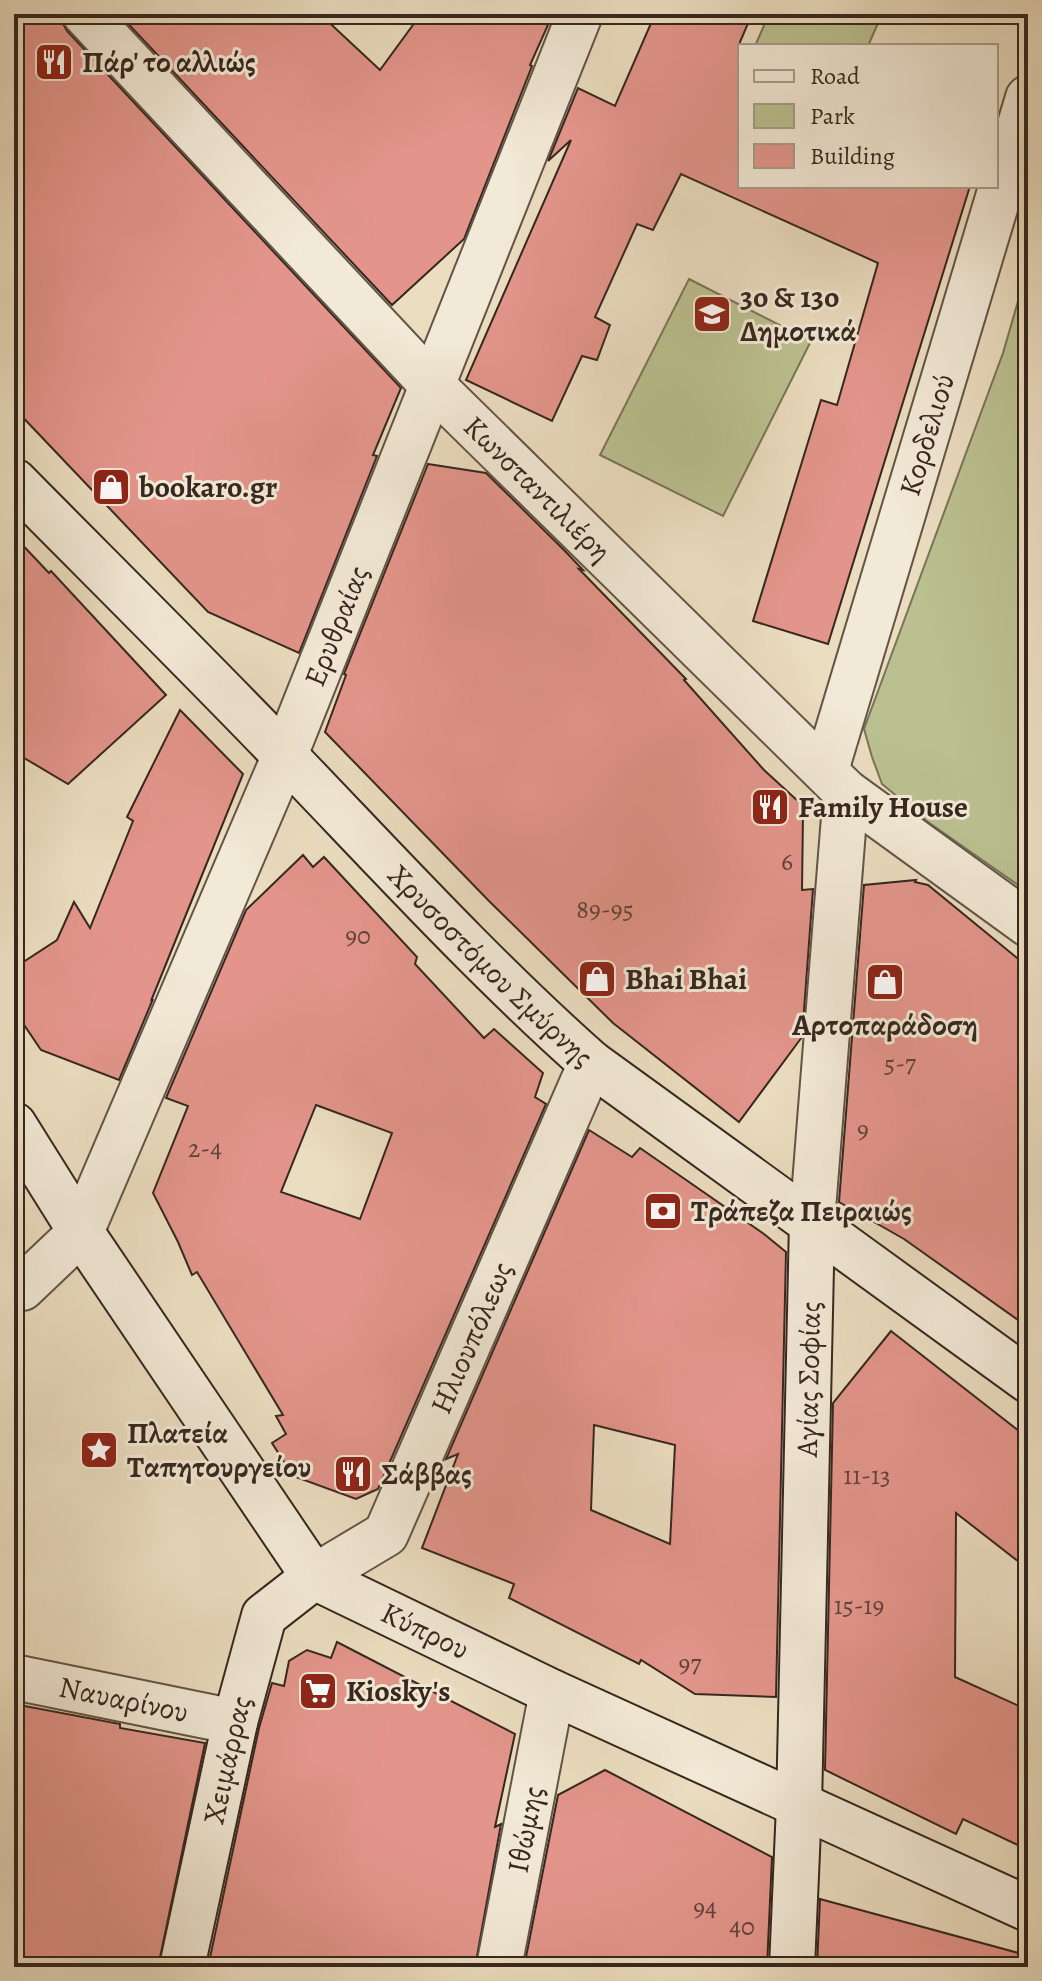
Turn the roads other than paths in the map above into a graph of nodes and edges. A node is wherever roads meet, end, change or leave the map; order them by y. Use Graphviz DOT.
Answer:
graph roads {
  1 [pos="85,14"];
  2 [pos="580,14"];
  3 [pos="1028,98"];
  4 [pos="433,386"];
  5 [pos="14,481"];
  6 [pos="285,755"];
  7 [pos="836,781"];
  8 [pos="1028,924"];
  9 [pos="591,1063"];
  10 [pos="14,1125"];
  11 [pos="812,1222"];
  12 [pos="81,1232"];
  13 [pos="17,1291"];
  14 [pos="1028,1380"];
  15 [pos="314,1577"];
  16 [pos="14,1677"];
  17 [pos="552,1692"];
  18 [pos="235,1722"];
  19 [pos="799,1806"];
  20 [pos="1028,1909"];
  21 [pos="182,1967"];
  22 [pos="499,1967"];
  23 [pos="792,1967"];
  1 -- 4 [label="street, Κωνσταντιλιέρη"];
  2 -- 4 [label="street, Ερυθραίας"];
  3 -- 7 [label="street, Κορδελιού"];
  4 -- 6 [label="street, Ερυθραίας"];
  4 -- 7 [label="street, Κωνσταντιλιέρη"];
  5 -- 6 [label="street, Χρυσοστόμου Σμύρνης"];
  6 -- 9 [label="street, Χρυσοστόμου Σμύρνης"];
  6 -- 12 [label="street, Ερυθραίας"];
  7 -- 8 [label="street, Κωνσταντιλιέρη"];
  7 -- 11 [label="street, Αγίας Σοφίας"];
  9 -- 11 [label="street, Χρυσοστόμου Σμύρνης"];
  9 -- 15 [label="street, Ηλιουπόλεως"];
  10 -- 12 [label="street"];
  11 -- 14 [label="street, Χρυσοστόμου Σμύρνης"];
  11 -- 19 [label="street, Αγίας Σοφίας"];
  12 -- 13 [label="street"];
  12 -- 15 [label="street"];
  15 -- 17 [label="street, Κύπρου"];
  15 -- 18 [label="street, Χειμάρρας"];
  16 -- 18 [label="street, Ναυαρίνου"];
  17 -- 19 [label="street, Κύπρου"];
  17 -- 22 [label="street, Ιθώμης"];
  18 -- 21 [label="street, Χειμάρρας"];
  19 -- 20 [label="street, Κύπρου"];
  19 -- 23 [label="street, Αγίας Σοφίας"];
}
